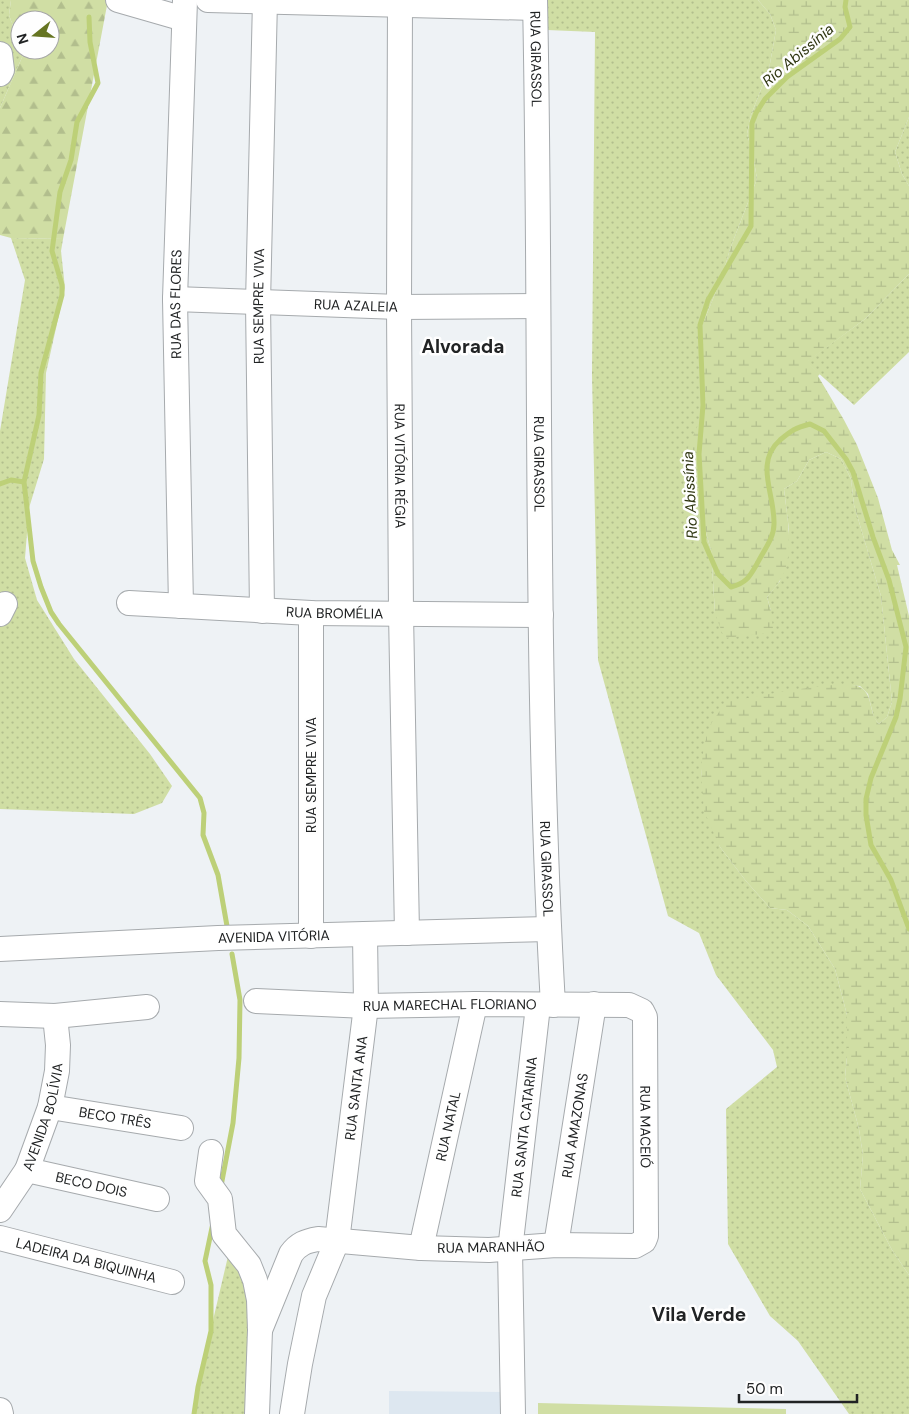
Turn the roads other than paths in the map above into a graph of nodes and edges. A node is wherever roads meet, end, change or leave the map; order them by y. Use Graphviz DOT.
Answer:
graph roads {
  1 [pos="118,0"];
  2 [pos="208,0"];
  3 [pos="265,1"];
  4 [pos="331,1"];
  5 [pos="400,3"];
  6 [pos="465,4"];
  7 [pos="535,4"];
  8 [pos="184,10"];
  9 [pos="0,54"];
  10 [pos="0,74"];
  11 [pos="175,300"];
  12 [pos="258,303"];
  13 [pos="538,306"];
  14 [pos="399,307"];
  15 [pos="129,603"];
  16 [pos="181,606"];
  17 [pos="262,611"];
  18 [pos="311,613"];
  19 [pos="401,613"];
  20 [pos="541,615"];
  21 [pos="548,928"];
  22 [pos="407,933"];
  23 [pos="365,934"];
  24 [pos="311,936"];
  25 [pos="0,948"];
  26 [pos="256,1001"];
  27 [pos="475,1004"];
  28 [pos="594,1004"];
  29 [pos="545,1005"];
  30 [pos="366,1006"];
  31 [pos="147,1008"];
  32 [pos="642,1011"];
  33 [pos="0,1014"];
  34 [pos="55,1016"];
  35 [pos="50,1107"];
  36 [pos="181,1128"];
  37 [pos="211,1152"];
  38 [pos="27,1170"];
  39 [pos="157,1199"];
  40 [pos="0,1210"];
  41 [pos="0,1238"];
  42 [pos="337,1241"];
  43 [pos="644,1241"];
  44 [pos="556,1245"];
  45 [pos="421,1248"];
  46 [pos="510,1250"];
  47 [pos="172,1282"];
  48 [pos="260,1330"];
  49 [pos="0,1410"];
  50 [pos="1,1414"];
  51 [pos="258,1414"];
  52 [pos="292,1414"];
  53 [pos="513,1414"];
  1 -- 8 [label="street"];
  2 -- 3 [label="street"];
  3 -- 4 [label="street"];
  3 -- 12 [label="street, RUA SEMPRE VIVA"];
  4 -- 5 [label="street"];
  5 -- 6 [label="street"];
  5 -- 14 [label="street, RUA VITÓRIA RÉGIA"];
  6 -- 7 [label="street"];
  7 -- 13 [label="street, RUA GIRASSOL"];
  8 -- 11 [label="street, RUA DAS FLORES"];
  9 -- 10 [label="street"];
  11 -- 12 [label="street, RUA AZALEIA"];
  11 -- 16 [label="street, RUA DAS FLORES"];
  12 -- 14 [label="street, RUA AZALEIA"];
  12 -- 17 [label="street, RUA SEMPRE VIVA"];
  13 -- 14 [label="street, RUA AZALEIA"];
  13 -- 20 [label="street, RUA GIRASSOL"];
  14 -- 19 [label="street, RUA VITÓRIA RÉGIA"];
  15 -- 16 [label="street, RUA BROMÉLIA"];
  16 -- 17 [label="street, RUA BROMÉLIA"];
  17 -- 18 [label="street, RUA BROMÉLIA"];
  18 -- 19 [label="street, RUA BROMÉLIA"];
  18 -- 24 [label="street, RUA SEMPRE VIVA"];
  19 -- 20 [label="street, RUA BROMÉLIA"];
  19 -- 22 [label="street, RUA VITÓRIA RÉGIA"];
  20 -- 21 [label="street, RUA GIRASSOL"];
  21 -- 22 [label="street, AVENIDA VITÓRIA"];
  21 -- 29 [label="street, RUA GIRASSOL"];
  22 -- 23 [label="street, AVENIDA VITÓRIA"];
  23 -- 24 [label="street, AVENIDA VITÓRIA"];
  23 -- 30 [label="street, RUA SANTA ANA"];
  24 -- 25 [label="street, AVENIDA VITÓRIA"];
  26 -- 30 [label="street, RUA MARECHAL FLORIANO"];
  27 -- 29 [label="street, RUA MARECHAL FLORIANO"];
  27 -- 30 [label="street, RUA MARECHAL FLORIANO"];
  27 -- 45 [label="street, RUA NATAL"];
  28 -- 29 [label="street, RUA MARECHAL FLORIANO"];
  28 -- 32 [label="street, RUA MARECHAL FLORIANO"];
  28 -- 44 [label="street, RUA AMAZONAS"];
  29 -- 46 [label="street, RUA SANTA CATARINA"];
  30 -- 42 [label="street, RUA SANTA ANA"];
  31 -- 34 [label="street"];
  32 -- 43 [label="street, RUA MACEIÓ"];
  33 -- 34 [label="street"];
  34 -- 35 [label="street, AVENIDA BOLÍVIA"];
  35 -- 36 [label="street, BECO TRÊS"];
  35 -- 38 [label="street, AVENIDA BOLÍVIA"];
  37 -- 48 [label="street"];
  38 -- 39 [label="street, BECO DOIS"];
  38 -- 40 [label="street, AVENIDA BOLÍVIA"];
  41 -- 47 [label="street, LADEIRA DA BIQUINHA"];
  42 -- 45 [label="street, RUA MARANHÃO"];
  42 -- 48 [label="street, RUA MARANHÃO"];
  42 -- 52 [label="street, RUA SANTA ANA"];
  43 -- 44 [label="street, RUA MARANHÃO"];
  44 -- 46 [label="street, RUA MARANHÃO"];
  45 -- 46 [label="street, RUA MARANHÃO"];
  46 -- 53 [label="street, RUA SANTA CATARINA"];
  48 -- 51 [label="street"];
  49 -- 50 [label="street"];
}
